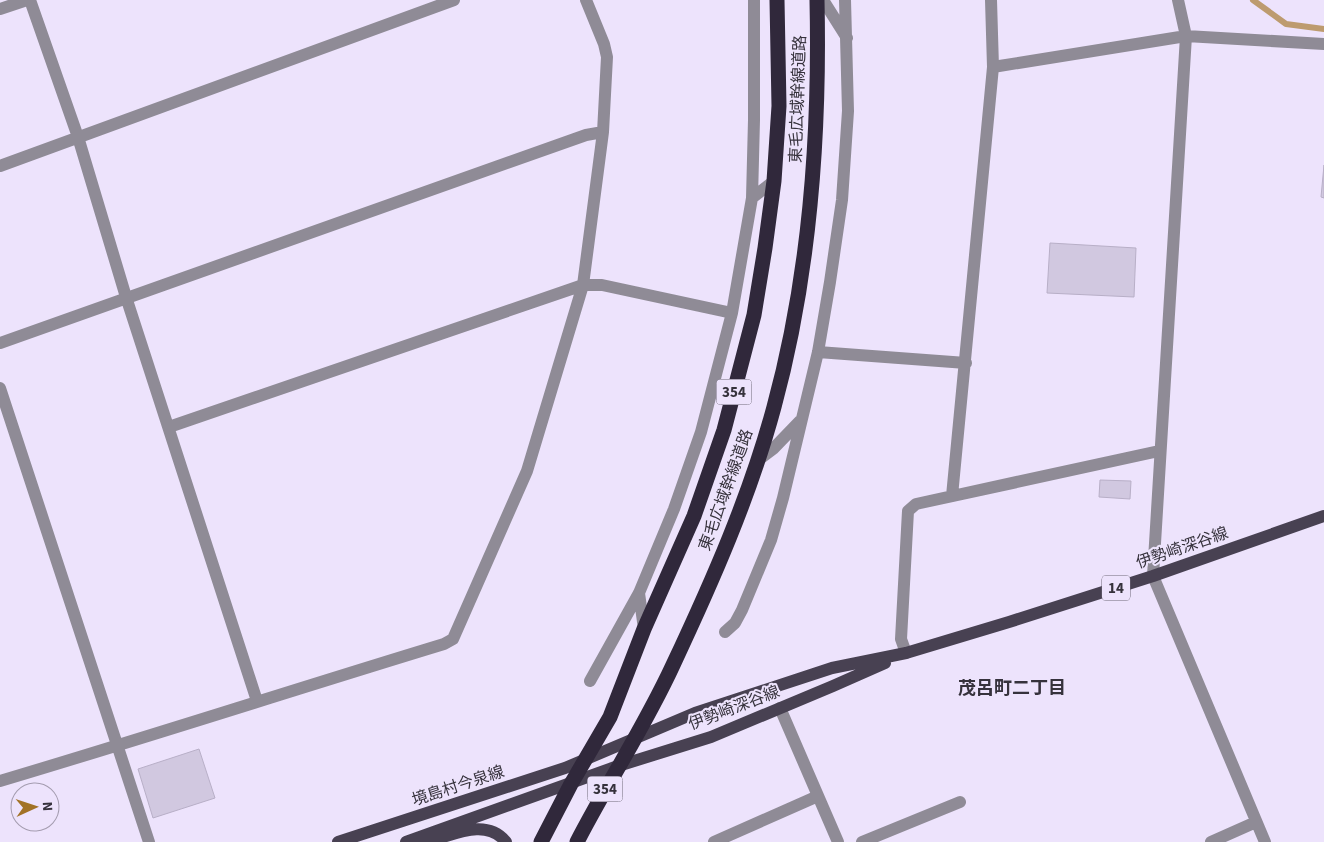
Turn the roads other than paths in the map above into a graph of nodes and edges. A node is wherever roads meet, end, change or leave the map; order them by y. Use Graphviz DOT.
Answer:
graph roads {
  1 [pos="29,0"];
  2 [pos="454,0"];
  3 [pos="586,0"];
  4 [pos="754,0"];
  5 [pos="777,0"];
  6 [pos="817,0"];
  7 [pos="823,0"];
  8 [pos="845,0"];
  9 [pos="991,0"];
  10 [pos="1178,0"];
  11 [pos="421,6"];
  12 [pos="0,9"];
  13 [pos="1186,36"];
  14 [pos="847,38"];
  15 [pos="1324,44"];
  16 [pos="992,67"];
  17 [pos="603,132"];
  18 [pos="78,137"];
  19 [pos="0,166"];
  20 [pos="774,180"];
  21 [pos="752,198"];
  22 [pos="583,285"];
  23 [pos="126,297"];
  24 [pos="732,313"];
  25 [pos="0,343"];
  26 [pos="818,352"];
  27 [pos="966,363"];
  28 [pos="0,388"];
  29 [pos="800,421"];
  30 [pos="168,427"];
  31 [pos="1159,451"];
  32 [pos="757,460"];
  33 [pos="952,496"];
  34 [pos="1324,516"];
  35 [pos="1153,576"];
  36 [pos="640,593"];
  37 [pos="644,629"];
  38 [pos="725,632"];
  39 [pos="906,654"];
  40 [pos="590,681"];
  41 [pos="257,701"];
  42 [pos="780,708"];
  43 [pos="635,737"];
  44 [pos="117,747"];
  45 [pos="586,758"];
  46 [pos="618,766"];
  47 [pos="0,782"];
  48 [pos="571,784"];
  49 [pos="818,796"];
  50 [pos="960,802"];
  51 [pos="1256,822"];
  52 [pos="148,842"];
  53 [pos="338,842"];
  54 [pos="406,842"];
  55 [pos="425,842"];
  56 [pos="506,842"];
  57 [pos="541,842"];
  58 [pos="577,842"];
  59 [pos="714,842"];
  60 [pos="838,842"];
  61 [pos="862,842"];
  62 [pos="1211,842"];
  63 [pos="1265,842"];
  1 -- 12 [label="street"];
  1 -- 18 [label="street"];
  2 -- 11 [label="street"];
  3 -- 17 [label="street"];
  4 -- 21 [label="street"];
  5 -- 20 [label="highway, 東毛広域幹線道路 / 354"];
  6 -- 32 [label="highway, 東毛広域幹線道路 / 354"];
  7 -- 14 [label="street"];
  8 -- 14 [label="street"];
  9 -- 16 [label="street"];
  10 -- 13 [label="street"];
  11 -- 18 [label="street"];
  13 -- 15 [label="street"];
  13 -- 16 [label="street"];
  13 -- 31 [label="street"];
  14 -- 26 [label="street"];
  16 -- 27 [label="street"];
  17 -- 22 [label="street"];
  17 -- 23 [label="street"];
  18 -- 19 [label="street"];
  18 -- 23 [label="street"];
  20 -- 21 [label="street"];
  20 -- 37 [label="highway, 東毛広域幹線道路 / 354"];
  21 -- 24 [label="street"];
  22 -- 24 [label="street"];
  22 -- 30 [label="street"];
  22 -- 41 [label="street"];
  23 -- 25 [label="street"];
  23 -- 30 [label="street"];
  24 -- 36 [label="street"];
  26 -- 27 [label="street"];
  26 -- 29 [label="street"];
  27 -- 33 [label="street"];
  28 -- 44 [label="street"];
  29 -- 32 [label="street"];
  29 -- 38 [label="street"];
  30 -- 41 [label="street"];
  31 -- 33 [label="street"];
  31 -- 35 [label="street"];
  32 -- 43 [label="highway, 東毛広域幹線道路 / 354"];
  33 -- 39 [label="street"];
  34 -- 35 [label="main road, 伊勢崎深谷線 / 14"];
  35 -- 39 [label="main road, 伊勢崎深谷線 / 14"];
  35 -- 51 [label="street"];
  36 -- 37 [label="street"];
  36 -- 40 [label="street"];
  37 -- 45 [label="highway, 東毛広域幹線道路 / 354"];
  39 -- 42 [label="main road, 伊勢崎深谷線 / 14"];
  39 -- 43 [label="main road, 伊勢崎深谷線 / 14"];
  41 -- 44 [label="street"];
  42 -- 46 [label="main road, 伊勢崎深谷線 / 14"];
  42 -- 49 [label="street"];
  43 -- 45 [label="main road, 伊勢崎深谷線 / 14"];
  43 -- 46 [label="highway, 東毛広域幹線道路 / 354"];
  44 -- 47 [label="street"];
  44 -- 52 [label="street"];
  45 -- 48 [label="highway, 東毛広域幹線道路 / 354"];
  45 -- 53 [label="main road, 境島村今泉線"];
  46 -- 48 [label="main road, 伊勢崎深谷線 / 14"];
  46 -- 58 [label="highway, 東毛広域幹線道路 / 354"];
  48 -- 54 [label="main road"];
  48 -- 57 [label="highway, 東毛広域幹線道路 / 354"];
  49 -- 59 [label="street"];
  49 -- 60 [label="street"];
  50 -- 61 [label="street"];
  51 -- 62 [label="street"];
  51 -- 63 [label="street"];
  55 -- 56 [label="main road"];
}
